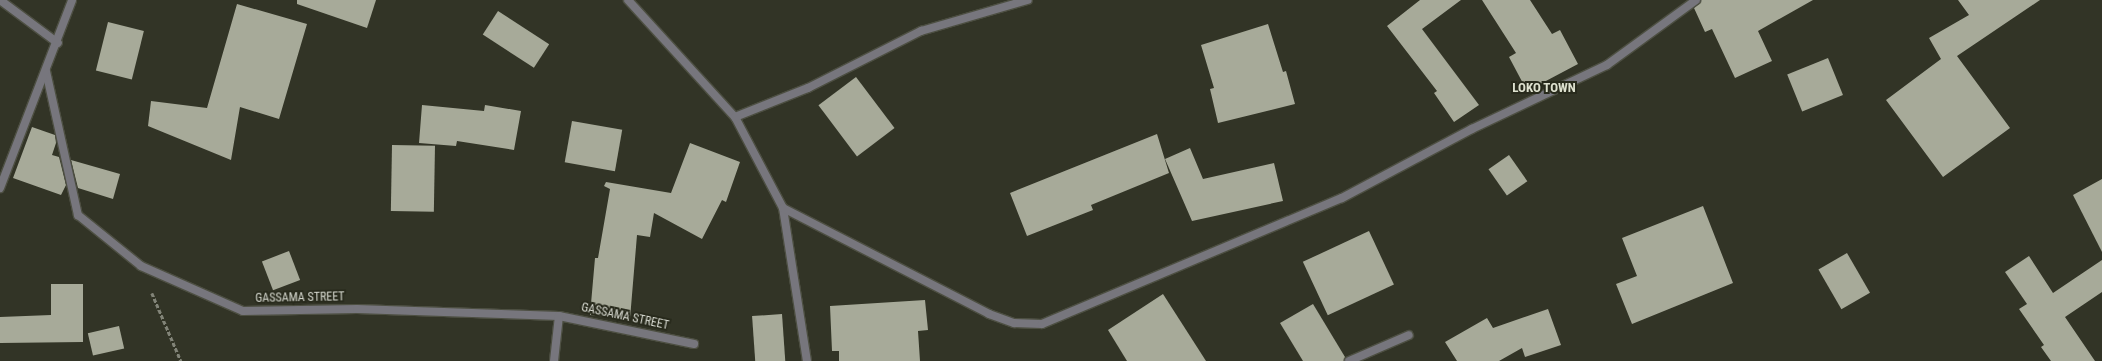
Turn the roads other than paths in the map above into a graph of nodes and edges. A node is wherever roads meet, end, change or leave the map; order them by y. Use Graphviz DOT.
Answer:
graph roads {
  1 [pos="0,0"];
  2 [pos="72,0"];
  3 [pos="628,0"];
  4 [pos="1028,0"];
  5 [pos="1696,0"];
  6 [pos="58,43"];
  7 [pos="46,71"];
  8 [pos="735,117"];
  9 [pos="0,188"];
  10 [pos="783,208"];
  11 [pos="559,316"];
  12 [pos="1409,335"];
  13 [pos="694,344"];
  14 [pos="554,361"];
  15 [pos="807,361"];
  16 [pos="1349,361"];
  1 -- 6 [label="street"];
  2 -- 6 [label="street"];
  3 -- 8 [label="street"];
  4 -- 8 [label="street"];
  5 -- 10 [label="street"];
  6 -- 7 [label="street"];
  7 -- 9 [label="street"];
  7 -- 11 [label="street, GASSAMA STREET"];
  8 -- 10 [label="street"];
  10 -- 15 [label="street"];
  11 -- 13 [label="street, GASSAMA STREET"];
  11 -- 14 [label="street"];
  12 -- 16 [label="street"];
}
